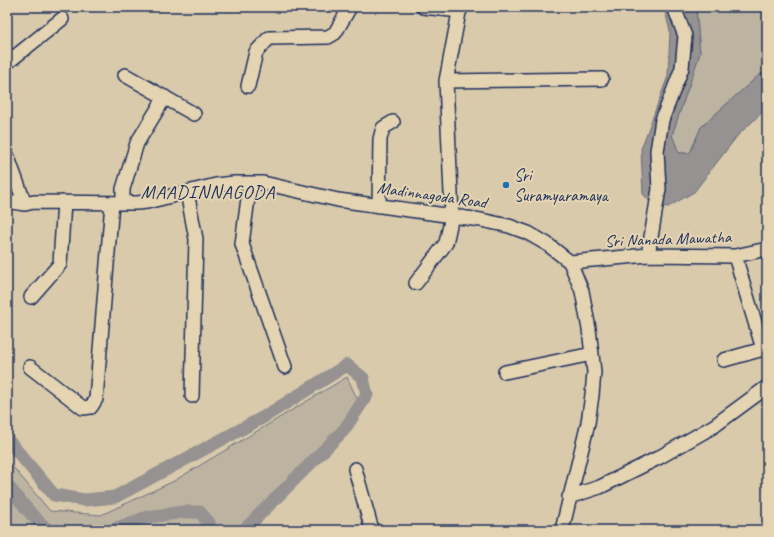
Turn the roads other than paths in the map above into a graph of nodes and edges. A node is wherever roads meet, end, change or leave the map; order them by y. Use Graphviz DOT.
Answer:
graph roads {
  1 [pos="350,7"];
  2 [pos="422,7"];
  3 [pos="674,7"];
  4 [pos="460,9"];
  5 [pos="62,19"];
  6 [pos="7,63"];
  7 [pos="125,75"];
  8 [pos="602,79"];
  9 [pos="446,81"];
  10 [pos="248,86"];
  11 [pos="165,97"];
  12 [pos="194,114"];
  13 [pos="393,122"];
  14 [pos="7,155"];
  15 [pos="250,183"];
  16 [pos="187,192"];
  17 [pos="7,201"];
  18 [pos="64,202"];
  19 [pos="118,203"];
  20 [pos="25,204"];
  21 [pos="379,206"];
  22 [pos="452,216"];
  23 [pos="767,249"];
  24 [pos="648,255"];
  25 [pos="735,256"];
  26 [pos="570,262"];
  27 [pos="416,283"];
  28 [pos="31,297"];
  29 [pos="765,348"];
  30 [pos="592,354"];
  31 [pos="724,360"];
  32 [pos="30,367"];
  33 [pos="286,367"];
  34 [pos="504,372"];
  35 [pos="767,387"];
  36 [pos="192,396"];
  37 [pos="355,469"];
  38 [pos="569,498"];
  39 [pos="372,530"];
  40 [pos="562,530"];
  1 -- 10 [label="street"];
  2 -- 4 [label="street"];
  3 -- 24 [label="street"];
  4 -- 9 [label="street"];
  5 -- 6 [label="street"];
  7 -- 11 [label="street"];
  8 -- 9 [label="street"];
  9 -- 22 [label="street"];
  11 -- 12 [label="street"];
  11 -- 19 [label="street"];
  13 -- 21 [label="street"];
  14 -- 20 [label="street"];
  15 -- 16 [label="street, Madinnagoda Road"];
  15 -- 21 [label="street, Madinnagoda Road"];
  15 -- 33 [label="street"];
  16 -- 19 [label="street, Madinnagoda Road"];
  16 -- 36 [label="street"];
  17 -- 20 [label="street, Madinnagoda Road"];
  18 -- 19 [label="street, Madinnagoda Road"];
  18 -- 20 [label="street, Madinnagoda Road"];
  18 -- 28 [label="street"];
  19 -- 32 [label="street"];
  21 -- 22 [label="street, Madinnagoda Road"];
  22 -- 26 [label="street, Madinnagoda Road"];
  22 -- 27 [label="street"];
  23 -- 25 [label="street, Sri Nanada Mawatha"];
  24 -- 25 [label="street, Sri Nanada Mawatha"];
  24 -- 26 [label="street, Sri Nanada Mawatha"];
  25 -- 29 [label="street"];
  26 -- 30 [label="street, Madinnagoda Road"];
  29 -- 31 [label="street"];
  30 -- 34 [label="street"];
  30 -- 38 [label="street, Madinnagoda Road"];
  35 -- 38 [label="street"];
  37 -- 39 [label="street"];
  38 -- 40 [label="street, Madinnagoda Road"];
}
